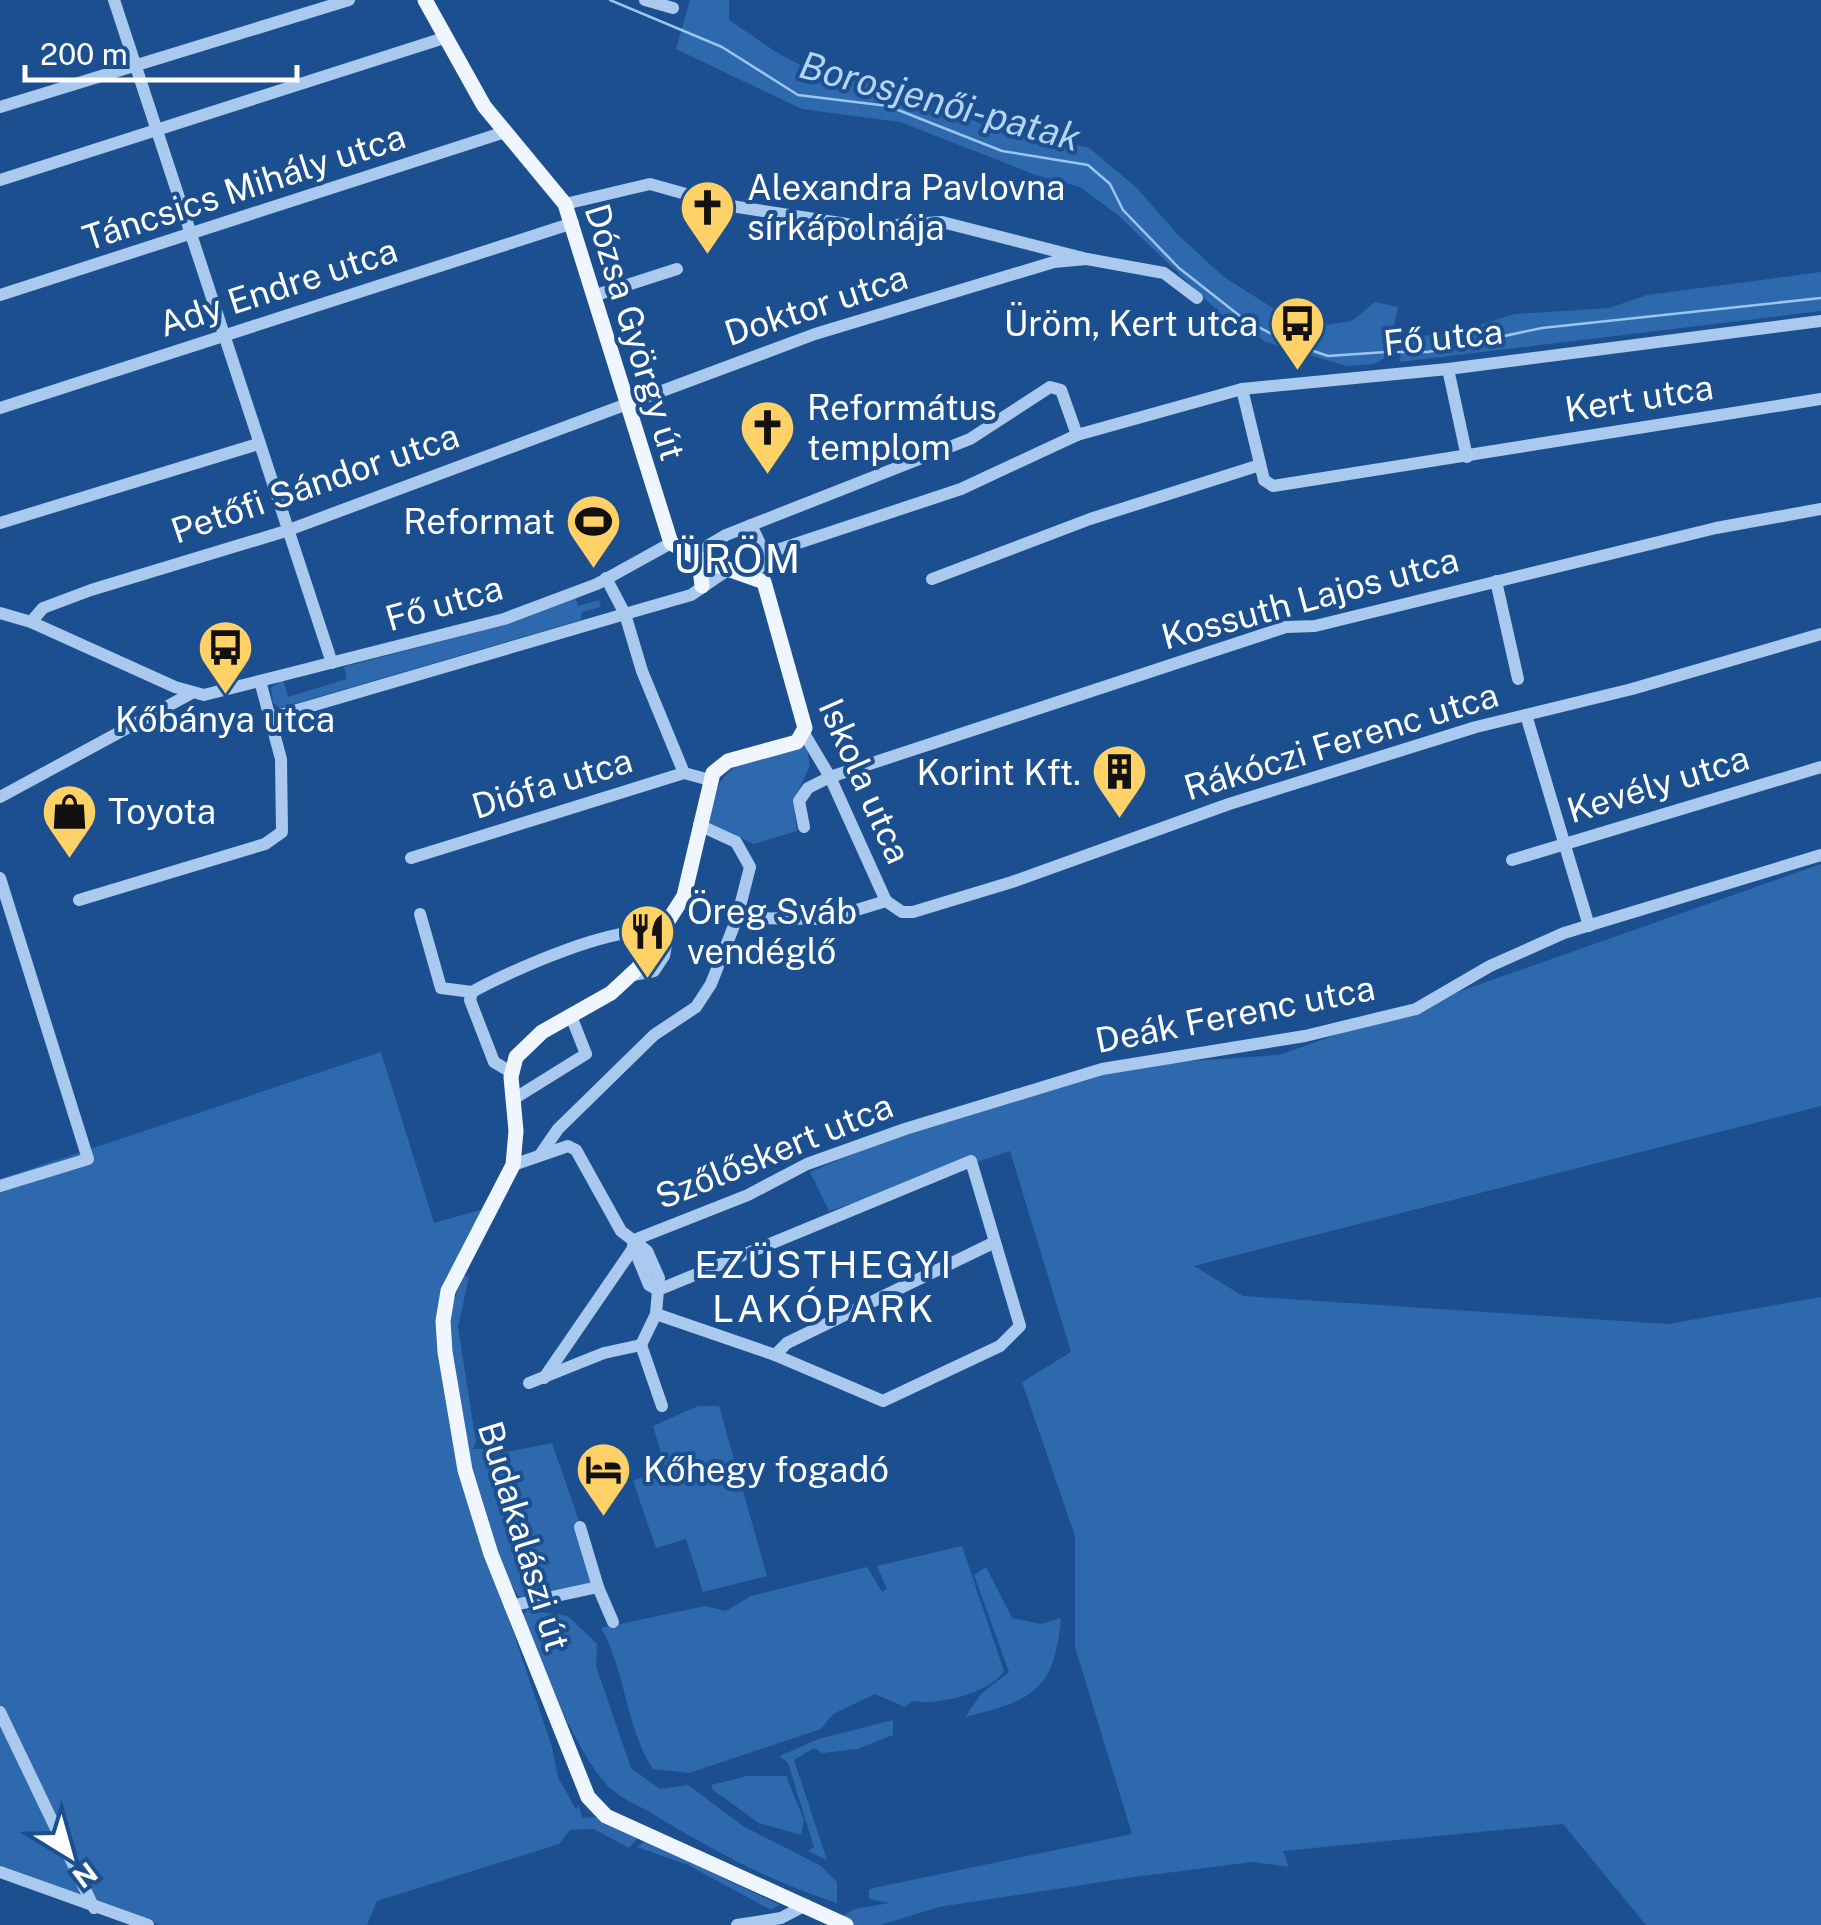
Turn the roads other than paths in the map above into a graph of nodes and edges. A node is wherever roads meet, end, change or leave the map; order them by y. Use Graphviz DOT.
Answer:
graph roads {
  1 [pos="114,0"];
  2 [pos="348,0"];
  3 [pos="425,0"];
  4 [pos="645,0"];
  5 [pos="673,8"];
  6 [pos="444,38"];
  7 [pos="134,66"];
  8 [pos="0,107"];
  9 [pos="157,130"];
  10 [pos="505,132"];
  11 [pos="0,180"];
  12 [pos="565,204"];
  13 [pos="573,223"];
  14 [pos="190,236"];
  15 [pos="1087,260"];
  16 [pos="677,269"];
  17 [pos="0,296"];
  18 [pos="593,296"];
  19 [pos="1197,298"];
  20 [pos="1821,322"];
  21 [pos="222,336"];
  22 [pos="1448,369"];
  23 [pos="1242,389"];
  24 [pos="1821,399"];
  25 [pos="624,403"];
  26 [pos="0,408"];
  27 [pos="1077,435"];
  28 [pos="258,444"];
  29 [pos="1467,457"];
  30 [pos="1260,464"];
  31 [pos="1821,509"];
  32 [pos="0,523"];
  33 [pos="752,525"];
  34 [pos="286,531"];
  35 [pos="671,543"];
  36 [pos="766,556"];
  37 [pos="699,559"];
  38 [pos="728,569"];
  39 [pos="753,575"];
  40 [pos="606,578"];
  41 [pos="932,579"];
  42 [pos="1496,581"];
  43 [pos="702,586"];
  44 [pos="0,614"];
  45 [pos="625,614"];
  46 [pos="31,622"];
  47 [pos="1821,634"];
  48 [pos="332,663"];
  49 [pos="1518,680"];
  50 [pos="260,681"];
  51 [pos="190,694"];
  52 [pos="1526,715"];
  53 [pos="270,718"];
  54 [pos="805,735"];
  55 [pos="1821,767"];
  56 [pos="684,773"];
  57 [pos="830,776"];
  58 [pos="710,780"];
  59 [pos="0,797"];
  60 [pos="699,825"];
  61 [pos="804,827"];
  62 [pos="1563,846"];
  63 [pos="1821,855"];
  64 [pos="411,858"];
  65 [pos="1512,860"];
  66 [pos="0,878"];
  67 [pos="79,900"];
  68 [pos="886,901"];
  69 [pos="420,914"];
  70 [pos="737,918"];
  71 [pos="1589,926"];
  72 [pos="661,932"];
  73 [pos="472,992"];
  74 [pos="571,1016"];
  75 [pos="511,1072"];
  76 [pos="512,1100"];
  77 [pos="937,1119"];
  78 [pos="540,1155"];
  79 [pos="513,1165"];
  80 [pos="0,1186"];
  81 [pos="993,1243"];
  82 [pos="633,1245"];
  83 [pos="658,1290"];
  84 [pos="656,1314"];
  85 [pos="641,1345"];
  86 [pos="775,1355"];
  87 [pos="544,1378"];
  88 [pos="529,1383"];
  89 [pos="662,1406"];
  90 [pos="580,1528"];
  91 [pos="598,1586"];
  92 [pos="510,1606"];
  93 [pos="613,1622"];
  94 [pos="0,1712"];
  95 [pos="0,1872"];
  96 [pos="806,1905"];
  97 [pos="94,1908"];
  98 [pos="148,1925"];
  99 [pos="737,1925"];
  100 [pos="846,1925"];
  1 -- 7 [label="street"];
  2 -- 7 [label="street"];
  3 -- 6 [label="main road, Dózsa György út"];
  4 -- 5 [label="street"];
  6 -- 9 [label="street"];
  6 -- 10 [label="main road, Dózsa György út"];
  7 -- 8 [label="street"];
  7 -- 9 [label="street"];
  9 -- 11 [label="street"];
  9 -- 14 [label="street"];
  10 -- 12 [label="main road, Dózsa György út"];
  10 -- 14 [label="street, Táncsics Mihály utca"];
  12 -- 13 [label="main road, Dózsa György út"];
  12 -- 15 [label="street"];
  13 -- 18 [label="main road, Dózsa György út"];
  13 -- 21 [label="street, Ady Endre utca"];
  14 -- 17 [label="street, Táncsics Mihály utca"];
  14 -- 21 [label="street"];
  15 -- 19 [label="street"];
  15 -- 25 [label="street, Doktor utca"];
  16 -- 18 [label="street"];
  18 -- 25 [label="main road, Dózsa György út"];
  20 -- 22 [label="street, Fő utca"];
  21 -- 26 [label="street, Ady Endre utca"];
  21 -- 28 [label="street"];
  22 -- 23 [label="street, Fő utca"];
  22 -- 29 [label="street"];
  23 -- 27 [label="street, Fő utca"];
  23 -- 30 [label="street"];
  24 -- 29 [label="street, Kert utca"];
  25 -- 34 [label="street, Petőfi Sándor utca"];
  25 -- 35 [label="main road, Dózsa György út"];
  27 -- 33 [label="street"];
  27 -- 36 [label="street, Fő utca"];
  28 -- 32 [label="street"];
  28 -- 34 [label="street"];
  29 -- 30 [label="street, Kert utca"];
  30 -- 41 [label="street"];
  31 -- 42 [label="street, Kossuth Lajos utca"];
  33 -- 36 [label="street"];
  33 -- 37 [label="street"];
  34 -- 46 [label="street, Petőfi Sándor utca"];
  34 -- 48 [label="street"];
  35 -- 37 [label="main road"];
  35 -- 40 [label="street, Fő utca"];
  36 -- 39 [label="street"];
  37 -- 38 [label="main road"];
  37 -- 43 [label="main road"];
  38 -- 39 [label="main road"];
  38 -- 43 [label="street, Fő utca"];
  39 -- 54 [label="main road, Iskola utca"];
  40 -- 45 [label="street"];
  40 -- 48 [label="street, Fő utca"];
  42 -- 49 [label="street"];
  42 -- 57 [label="street, Kossuth Lajos utca"];
  43 -- 45 [label="street, Fő utca"];
  44 -- 46 [label="street"];
  45 -- 53 [label="street, Fő utca"];
  45 -- 56 [label="street"];
  46 -- 51 [label="street"];
  47 -- 52 [label="street, Rákóczi Ferenc utca"];
  48 -- 50 [label="street, Fő utca"];
  50 -- 51 [label="street, Fő utca"];
  50 -- 53 [label="street"];
  51 -- 59 [label="street"];
  52 -- 62 [label="street"];
  52 -- 68 [label="street, Rákóczi Ferenc utca"];
  53 -- 67 [label="street"];
  54 -- 57 [label="street, Iskola utca"];
  54 -- 58 [label="main road"];
  55 -- 62 [label="street, Kevély utca"];
  56 -- 58 [label="street, Diófa utca"];
  56 -- 64 [label="street, Diófa utca"];
  57 -- 61 [label="street"];
  57 -- 68 [label="street, Iskola utca"];
  58 -- 60 [label="main road"];
  60 -- 70 [label="street"];
  60 -- 72 [label="main road"];
  62 -- 65 [label="street, Kevély utca"];
  62 -- 71 [label="street"];
  63 -- 71 [label="street, Deák Ferenc utca"];
  66 -- 80 [label="street"];
  68 -- 70 [label="street"];
  69 -- 73 [label="street"];
  70 -- 78 [label="street"];
  71 -- 77 [label="street, Deák Ferenc utca"];
  72 -- 73 [label="street"];
  72 -- 74 [label="main road"];
  73 -- 75 [label="street"];
  74 -- 75 [label="main road"];
  74 -- 76 [label="street"];
  75 -- 76 [label="main road, Budakalászi út"];
  76 -- 79 [label="main road, Budakalászi út"];
  77 -- 82 [label="street, Szőlőskert utca"];
  78 -- 79 [label="street"];
  78 -- 82 [label="street"];
  79 -- 92 [label="main road, Budakalászi út"];
  81 -- 83 [label="street"];
  81 -- 86 [label="street"];
  81 -- 86 [label="street"];
  82 -- 83 [label="street"];
  82 -- 87 [label="street"];
  83 -- 84 [label="street"];
  84 -- 85 [label="street"];
  84 -- 86 [label="street"];
  85 -- 87 [label="street"];
  85 -- 89 [label="street"];
  87 -- 88 [label="street"];
  90 -- 91 [label="street"];
  91 -- 92 [label="street"];
  91 -- 93 [label="street"];
  92 -- 96 [label="main road, Budakalászi út"];
  94 -- 97 [label="street"];
  95 -- 97 [label="street"];
  96 -- 99 [label="street"];
  96 -- 100 [label="main road, Budakalászi út"];
  97 -- 98 [label="street"];
}
